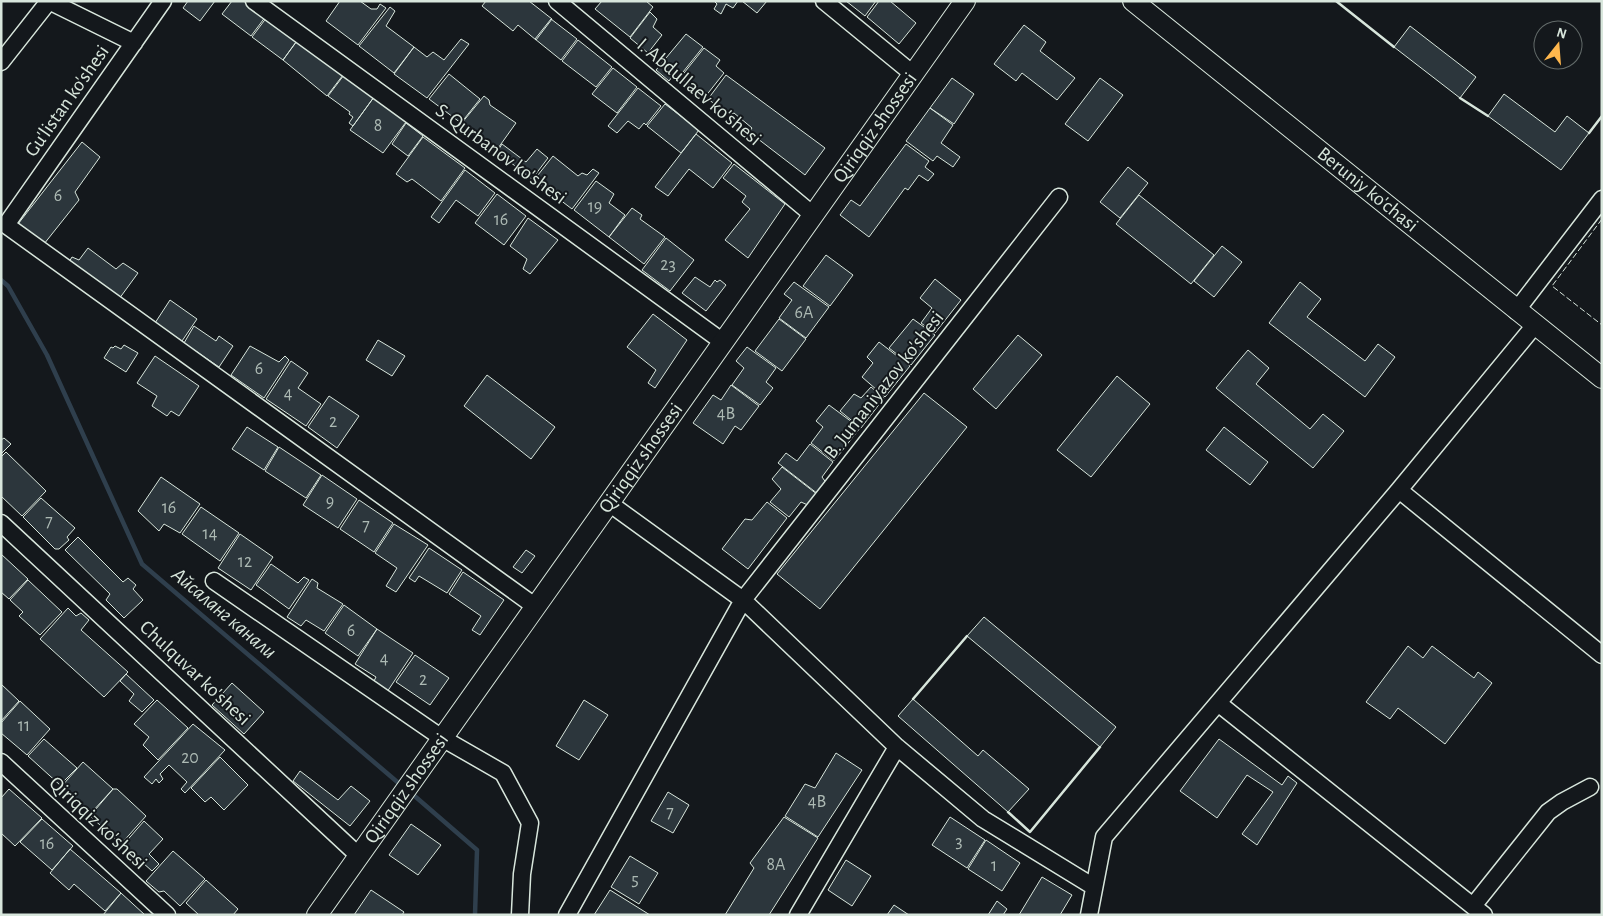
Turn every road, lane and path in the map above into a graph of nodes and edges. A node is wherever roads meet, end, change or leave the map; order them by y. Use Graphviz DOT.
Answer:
graph roads {
  1 [pos="163,1"];
  2 [pos="254,1"];
  3 [pos="558,1"];
  4 [pos="824,1"];
  5 [pos="965,1"];
  6 [pos="1133,1"];
  7 [pos="134,43"];
  8 [pos="1,62"];
  9 [pos="913,74"];
  10 [pos="1059,196"];
  11 [pos="1602,199"];
  12 [pos="814,215"];
  13 [pos="1516,311"];
  14 [pos="1535,325"];
  15 [pos="723,342"];
  16 [pos="1602,378"];
  17 [pos="1399,490"];
  18 [pos="609,503"];
  19 [pos="1,522"];
  20 [pos="214,581"];
  21 [pos="743,600"];
  22 [pos="536,607"];
  23 [pos="1602,655"];
  24 [pos="1218,703"];
  25 [pos="442,738"];
  26 [pos="896,747"];
  27 [pos="1,762"];
  28 [pos="1590,787"];
  29 [pos="359,856"];
  30 [pos="1094,887"];
  31 [pos="1479,910"];
  32 [pos="167,915"];
  33 [pos="317,915"];
  34 [pos="520,915"];
  35 [pos="567,915"];
  36 [pos="798,915"];
  37 [pos="1089,915"];
  1 -- 7 [label="street, Gu'listan ko'shesi"];
  2 -- 15 [label="street, S. Qurbanov ko'shesi"];
  3 -- 12 [label="street, I. Abdullaev ko'shesi"];
  4 -- 9 [label="street"];
  5 -- 9 [label="main road, Qiriqqiz shossesi"];
  6 -- 13 [label="main road, Beruniy ko'chasi"];
  7 -- 8 [label="street"];
  7 -- 22 [label="street, Gu'listan ko'shesi"];
  9 -- 12 [label="main road, Qiriqqiz shossesi"];
  10 -- 21 [label="street, B. Jumaniyazov ko'shesi"];
  11 -- 13 [label="street"];
  12 -- 15 [label="main road, Qiriqqiz shossesi"];
  13 -- 14 [label="main road, Beruniy ko'chasi"];
  14 -- 16 [label="main road, Beruniy ko'chasi"];
  14 -- 17 [label="street"];
  15 -- 18 [label="main road, Qiriqqiz shossesi"];
  17 -- 23 [label="street"];
  17 -- 24 [label="street"];
  18 -- 21 [label="street"];
  18 -- 22 [label="main road, Qiriqqiz shossesi"];
  19 -- 29 [label="street, Chulquvar ko'shesi"];
  20 -- 25 [label="street"];
  21 -- 26 [label="street"];
  21 -- 35 [label="street, B. Jumaniyazov ko'shesi"];
  22 -- 25 [label="main road, Qiriqqiz shossesi"];
  24 -- 30 [label="street"];
  24 -- 31 [label="street"];
  25 -- 29 [label="main road, Qiriqqiz shossesi"];
  25 -- 34 [label="street"];
  26 -- 30 [label="street"];
  26 -- 36 [label="street"];
  27 -- 32 [label="street, Qiriqqiz ko'shesi"];
  28 -- 31 [label="street"];
  29 -- 33 [label="main road, Qiriqqiz shossesi"];
  30 -- 37 [label="street"];
}
